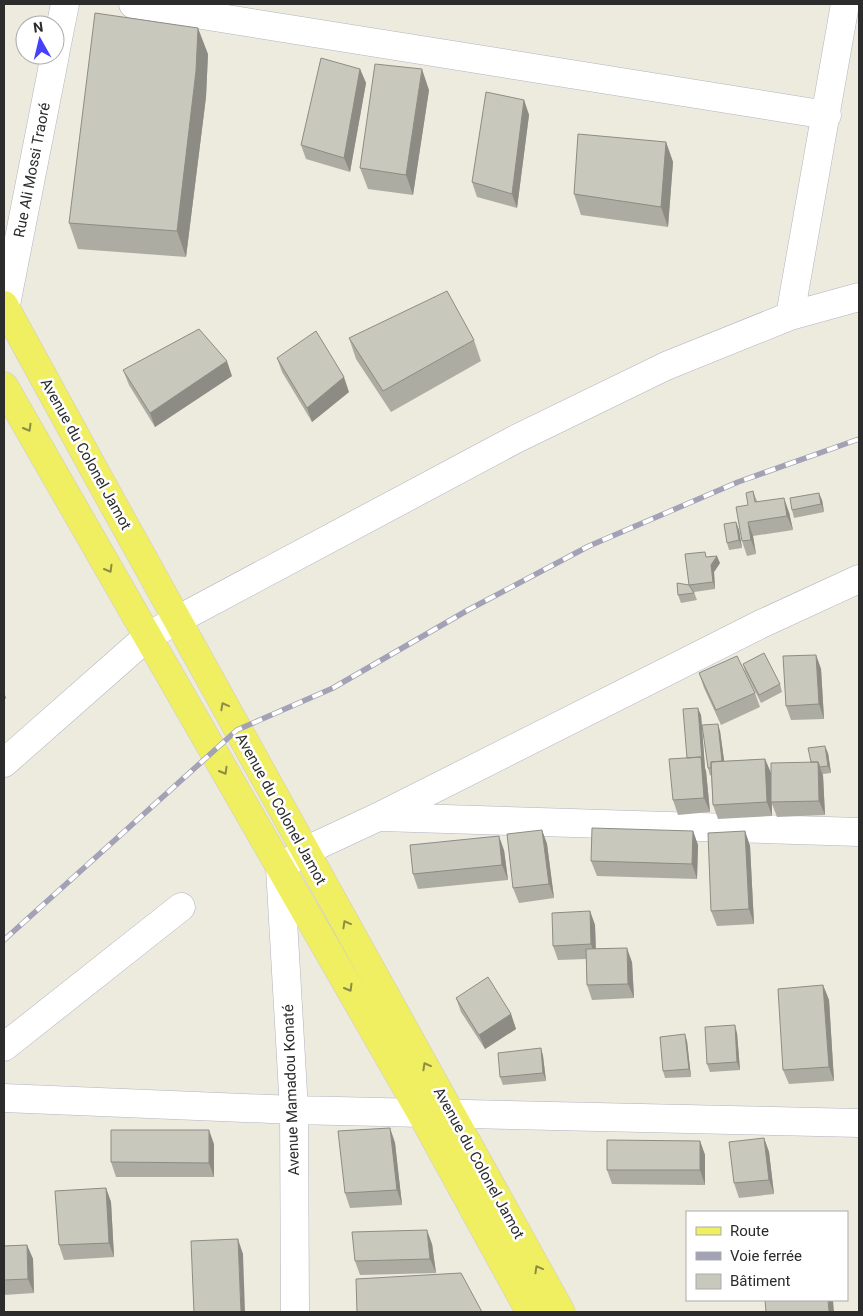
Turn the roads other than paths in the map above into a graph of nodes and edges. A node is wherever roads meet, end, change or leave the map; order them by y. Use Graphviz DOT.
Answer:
graph roads {
  1 [pos="133,4"];
  2 [pos="845,4"];
  3 [pos="53,65"];
  4 [pos="827,115"];
  5 [pos="859,297"];
  6 [pos="4,310"];
  7 [pos="790,316"];
  8 [pos="4,386"];
  9 [pos="859,579"];
  10 [pos="177,620"];
  11 [pos="147,637"];
  12 [pos="4,763"];
  13 [pos="378,817"];
  14 [pos="859,832"];
  15 [pos="305,851"];
  16 [pos="280,868"];
  17 [pos="182,907"];
  18 [pos="4,1047"];
  19 [pos="4,1098"];
  20 [pos="294,1110"];
  21 [pos="421,1113"];
  22 [pos="453,1114"];
  23 [pos="859,1123"];
  24 [pos="295,1312"];
  25 [pos="530,1312"];
  26 [pos="561,1312"];
  1 -- 4 [label="street"];
  2 -- 4 [label="street"];
  3 -- 6 [label="street, Rue Ali Mossi Traoré"];
  4 -- 7 [label="street"];
  5 -- 7 [label="street"];
  6 -- 10 [label="main road, Avenue du Colonel Jamot"];
  7 -- 10 [label="street"];
  8 -- 11 [label="main road, Avenue du Colonel Jamot, one-way"];
  9 -- 13 [label="street"];
  10 -- 11 [label="street"];
  15 -- 10 [label="main road, Avenue du Colonel Jamot, one-way"];
  11 -- 12 [label="street"];
  11 -- 16 [label="main road, Avenue du Colonel Jamot, one-way"];
  13 -- 14 [label="street"];
  13 -- 15 [label="street"];
  15 -- 16 [label="street"];
  22 -- 15 [label="main road, Avenue du Colonel Jamot, one-way"];
  16 -- 20 [label="street, Avenue Mamadou Konaté"];
  16 -- 21 [label="main road, Avenue du Colonel Jamot, one-way"];
  17 -- 18 [label="street"];
  19 -- 20 [label="street"];
  20 -- 21 [label="street"];
  20 -- 24 [label="street, Avenue Mamadou Konaté"];
  21 -- 22 [label="street"];
  21 -- 25 [label="main road, Avenue du Colonel Jamot"];
  22 -- 23 [label="street"];
  26 -- 22 [label="main road, Avenue du Colonel Jamot, one-way"];
}
